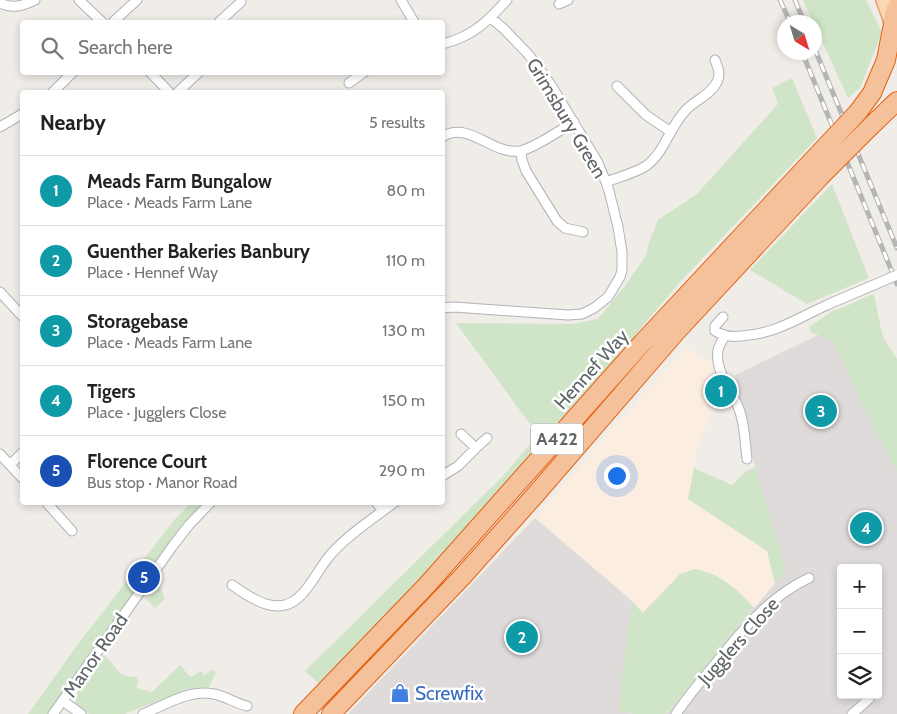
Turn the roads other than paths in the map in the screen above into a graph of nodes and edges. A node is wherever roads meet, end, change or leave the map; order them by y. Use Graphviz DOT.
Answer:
graph roads {
  1 [pos="35,0"];
  2 [pos="80,0"];
  3 [pos="137,0"];
  4 [pos="401,0"];
  5 [pos="507,0"];
  6 [pos="568,0"];
  7 [pos="884,0"];
  8 [pos="241,2"];
  9 [pos="0,3"];
  10 [pos="558,4"];
  11 [pos="491,18"];
  12 [pos="100,20"];
  13 [pos="115,20"];
  14 [pos="221,20"];
  15 [pos="413,20"];
  16 [pos="895,25"];
  17 [pos="445,43"];
  18 [pos="715,60"];
  19 [pos="70,75"];
  20 [pos="153,75"];
  21 [pos="196,75"];
  22 [pos="359,75"];
  23 [pos="349,83"];
  24 [pos="617,86"];
  25 [pos="55,90"];
  26 [pos="167,90"];
  27 [pos="180,90"];
  28 [pos="897,101"];
  29 [pos="20,115"];
  30 [pos="574,122"];
  31 [pos="0,127"];
  32 [pos="671,132"];
  33 [pos="445,136"];
  34 [pos="521,151"];
  35 [pos="815,170"];
  36 [pos="606,182"];
  37 [pos="583,232"];
  38 [pos="897,276"];
  39 [pos="0,292"];
  40 [pos="445,308"];
  41 [pos="20,310"];
  42 [pos="723,317"];
  43 [pos="725,335"];
  44 [pos="461,434"];
  45 [pos="487,438"];
  46 [pos="476,448"];
  47 [pos="0,454"];
  48 [pos="20,455"];
  49 [pos="747,459"];
  50 [pos="10,465"];
  51 [pos="445,474"];
  52 [pos="20,476"];
  53 [pos="49,505"];
  54 [pos="208,505"];
  55 [pos="378,505"];
  56 [pos="392,505"];
  57 [pos="383,511"];
  58 [pos="72,531"];
  59 [pos="809,578"];
  60 [pos="232,585"];
  61 [pos="869,700"];
  62 [pos="63,701"];
  63 [pos="247,706"];
  64 [pos="54,714"];
  65 [pos="81,714"];
  66 [pos="143,714"];
  67 [pos="303,714"];
  68 [pos="331,714"];
  69 [pos="676,714"];
  70 [pos="852,714"];
  1 -- 9 [label="street"];
  2 -- 12 [label="street"];
  3 -- 13 [label="street"];
  4 -- 15 [label="street"];
  5 -- 11 [label="street"];
  6 -- 10 [label="street"];
  7 -- 16 [label="main road"];
  8 -- 14 [label="street"];
  11 -- 17 [label="street"];
  11 -- 30 [label="street, Grimsbury Green"];
  16 -- 35 [label="highway, A422, bridge"];
  18 -- 32 [label="street"];
  19 -- 25 [label="street"];
  20 -- 26 [label="street"];
  21 -- 27 [label="street"];
  22 -- 23 [label="street"];
  24 -- 32 [label="street"];
  28 -- 35 [label="highway, A422, bridge"];
  29 -- 31 [label="street"];
  30 -- 34 [label="street"];
  30 -- 36 [label="street, Grimsbury Green"];
  32 -- 36 [label="street"];
  33 -- 34 [label="street"];
  34 -- 37 [label="street"];
  35 -- 67 [label="highway, Hennef Way / A422"];
  35 -- 68 [label="highway, Hennef Way / A422"];
  36 -- 40 [label="street, Grimsbury Green"];
  38 -- 43 [label="street, bridge"];
  39 -- 41 [label="street"];
  42 -- 43 [label="street"];
  43 -- 49 [label="street"];
  44 -- 46 [label="street"];
  45 -- 46 [label="street"];
  46 -- 51 [label="street"];
  47 -- 50 [label="street"];
  48 -- 50 [label="street"];
  50 -- 52 [label="street"];
  53 -- 58 [label="street"];
  54 -- 62 [label="street, Manor Road"];
  55 -- 57 [label="street"];
  56 -- 57 [label="street"];
  57 -- 60 [label="street"];
  59 -- 69 [label="street, Jugglers Close"];
  61 -- 70 [label="street"];
  62 -- 64 [label="street, Manor Road"];
  62 -- 65 [label="street"];
  63 -- 66 [label="street"];
}
